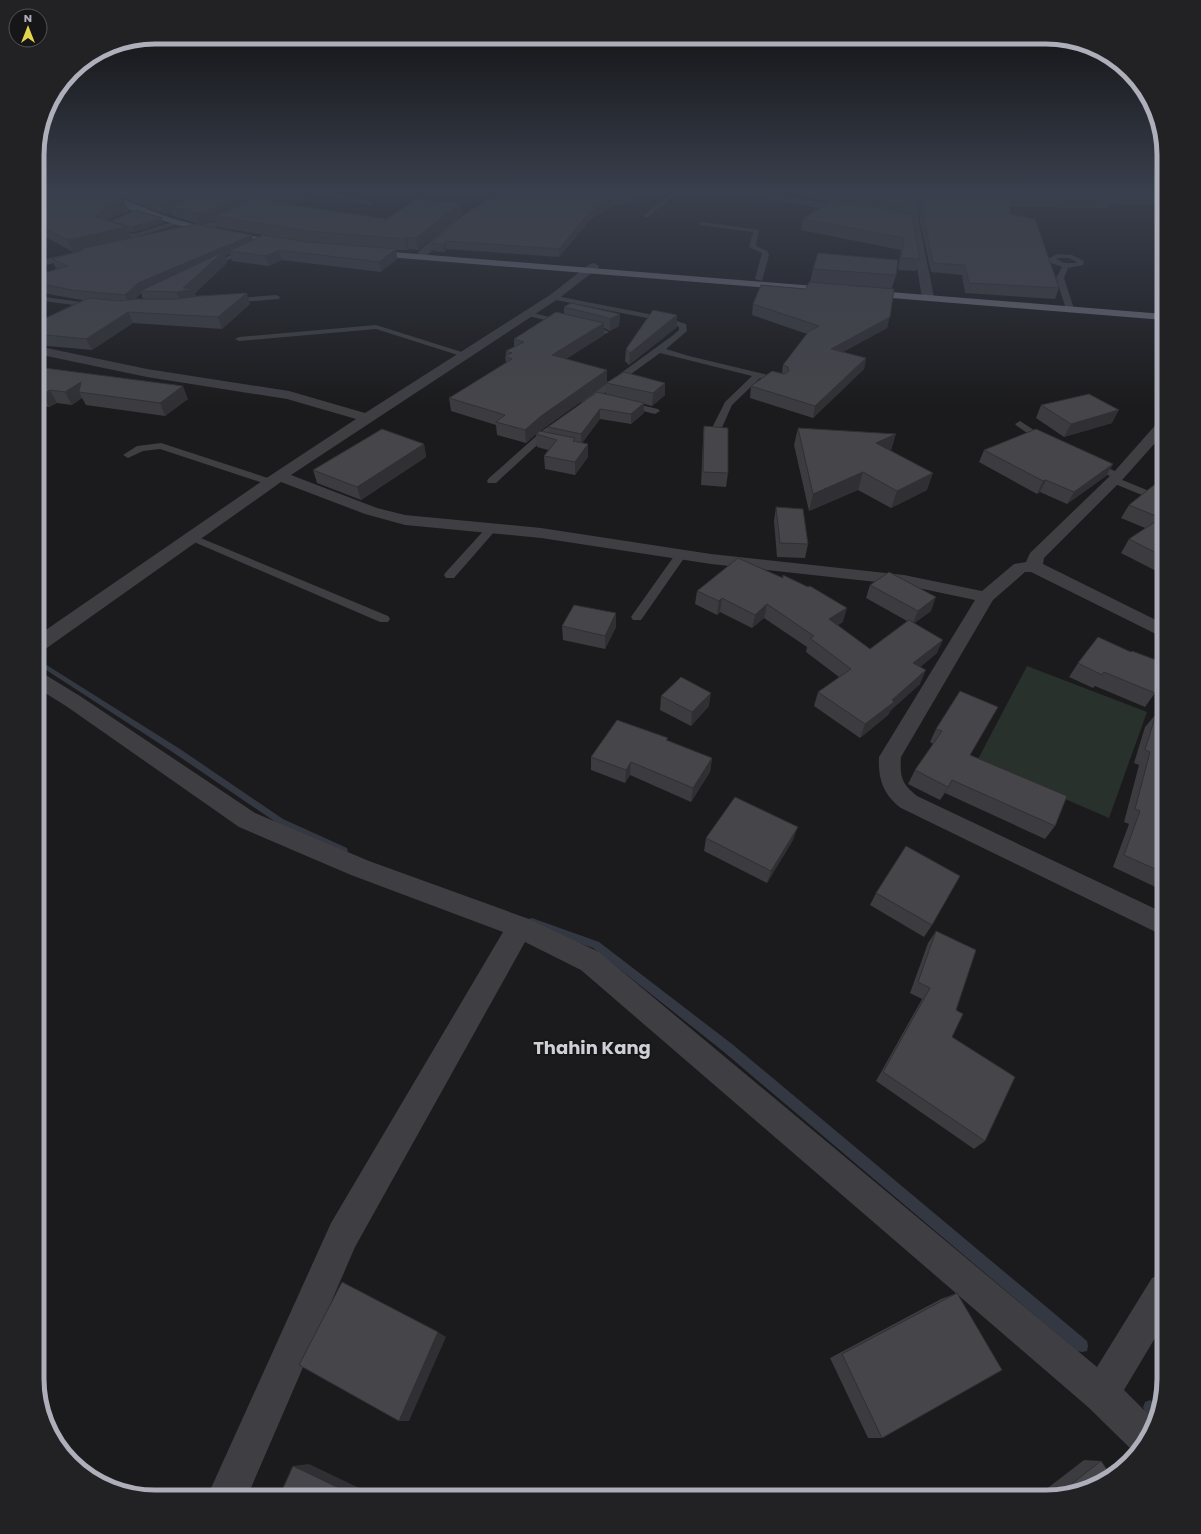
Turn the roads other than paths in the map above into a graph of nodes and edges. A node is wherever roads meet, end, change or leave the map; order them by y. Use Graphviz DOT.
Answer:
graph roads {
  1 [pos="216,264"];
  2 [pos="525,264"];
  3 [pos="534,264"];
  4 [pos="764,264"];
  5 [pos="920,264"];
  6 [pos="1066,265"];
  7 [pos="203,269"];
  8 [pos="591,269"];
  9 [pos="759,280"];
  10 [pos="927,294"];
  11 [pos="276,297"];
  12 [pos="554,297"];
  13 [pos="44,299"];
  14 [pos="218,302"];
  15 [pos="1069,305"];
  16 [pos="101,307"];
  17 [pos="1157,311"];
  18 [pos="526,313"];
  19 [pos="1157,315"];
  20 [pos="604,332"];
  21 [pos="238,339"];
  22 [pos="661,350"];
  23 [pos="44,351"];
  24 [pos="464,354"];
  25 [pos="758,375"];
  26 [pos="782,381"];
  27 [pos="595,397"];
  28 [pos="655,411"];
  29 [pos="367,418"];
  30 [pos="1020,424"];
  31 [pos="715,432"];
  32 [pos="1157,433"];
  33 [pos="538,439"];
  34 [pos="553,442"];
  35 [pos="1055,447"];
  36 [pos="128,455"];
  37 [pos="1081,460"];
  38 [pos="1116,478"];
  39 [pos="275,479"];
  40 [pos="492,481"];
  41 [pos="1157,498"];
  42 [pos="491,528"];
  43 [pos="191,537"];
  44 [pos="681,554"];
  45 [pos="1034,566"];
  46 [pos="450,575"];
  47 [pos="986,597"];
  48 [pos="637,617"];
  49 [pos="384,619"];
  50 [pos="1157,629"];
  51 [pos="44,640"];
  52 [pos="44,683"];
  53 [pos="1157,922"];
  54 [pos="520,927"];
  55 [pos="1157,1302"];
  56 [pos="1101,1394"];
  57 [pos="1142,1434"];
  58 [pos="230,1490"];
  1 -- 7 [label="lane"];
  2 -- 8 [label="highway"];
  3 -- 8 [label="highway"];
  4 -- 9 [label="lane"];
  5 -- 10 [label="street"];
  6 -- 15 [label="lane"];
  8 -- 9 [label="highway"];
  8 -- 10 [label="highway"];
  8 -- 12 [label="street"];
  9 -- 10 [label="highway"];
  10 -- 15 [label="highway"];
  11 -- 14 [label="lane"];
  12 -- 18 [label="street"];
  12 -- 22 [label="lane"];
  13 -- 16 [label="lane"];
  15 -- 17 [label="highway"];
  15 -- 19 [label="highway"];
  18 -- 20 [label="lane"];
  18 -- 24 [label="street"];
  21 -- 24 [label="lane"];
  22 -- 25 [label="lane"];
  22 -- 27 [label="lane"];
  23 -- 29 [label="street"];
  24 -- 29 [label="street"];
  25 -- 26 [label="lane"];
  25 -- 31 [label="lane"];
  27 -- 28 [label="lane"];
  27 -- 33 [label="lane"];
  29 -- 39 [label="street"];
  30 -- 35 [label="lane"];
  32 -- 38 [label="street"];
  33 -- 34 [label="lane"];
  33 -- 40 [label="lane"];
  36 -- 39 [label="lane"];
  37 -- 38 [label="lane"];
  38 -- 41 [label="lane"];
  38 -- 45 [label="street"];
  39 -- 42 [label="street"];
  39 -- 43 [label="street"];
  42 -- 44 [label="street"];
  42 -- 46 [label="lane"];
  43 -- 49 [label="lane"];
  43 -- 51 [label="street"];
  44 -- 47 [label="street"];
  44 -- 48 [label="lane"];
  45 -- 47 [label="street"];
  45 -- 50 [label="street"];
  47 -- 53 [label="street"];
  52 -- 54 [label="street"];
  54 -- 56 [label="street"];
  54 -- 58 [label="street"];
  55 -- 56 [label="street"];
  56 -- 57 [label="street"];
}
